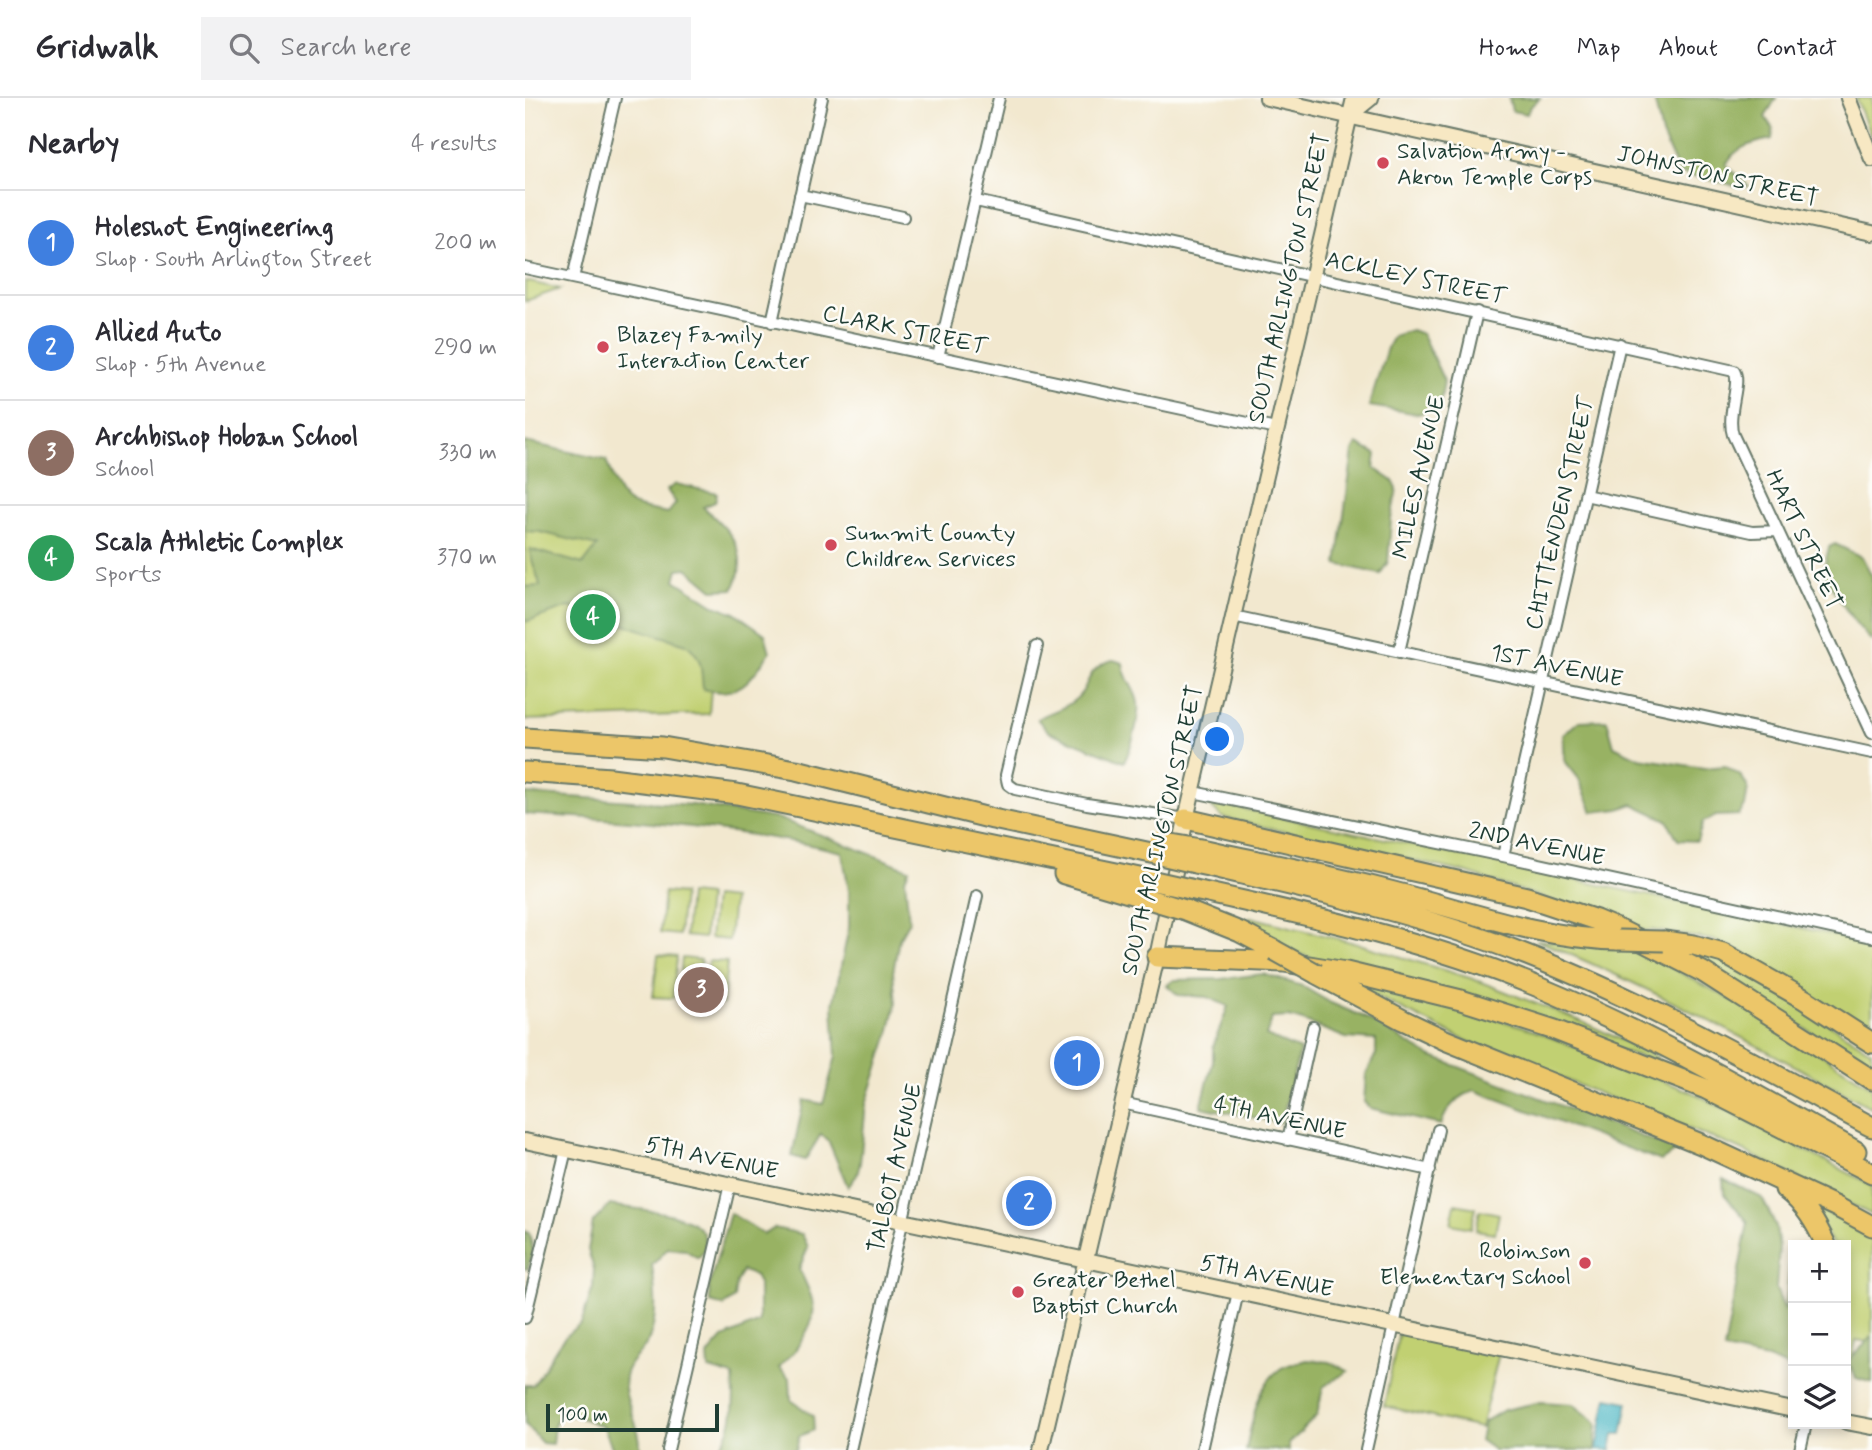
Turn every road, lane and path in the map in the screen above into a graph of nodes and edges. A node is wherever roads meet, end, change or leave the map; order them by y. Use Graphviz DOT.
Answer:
graph roads {
  1 [pos="615,98"];
  2 [pos="822,98"];
  3 [pos="999,98"];
  4 [pos="1268,98"];
  5 [pos="1354,98"];
  6 [pos="1371,98"];
  7 [pos="1848,98"];
  8 [pos="1350,115"];
  9 [pos="1872,159"];
  10 [pos="800,195"];
  11 [pos="976,201"];
  12 [pos="903,216"];
  13 [pos="1872,233"];
  14 [pos="525,268"];
  15 [pos="1312,276"];
  16 [pos="573,278"];
  17 [pos="1478,312"];
  18 [pos="772,322"];
  19 [pos="1620,344"];
  20 [pos="938,357"];
  21 [pos="1733,399"];
  22 [pos="1276,429"];
  23 [pos="1585,495"];
  24 [pos="1777,531"];
  25 [pos="1233,616"];
  26 [pos="1037,646"];
  27 [pos="1399,652"];
  28 [pos="1542,683"];
  29 [pos="1872,733"];
  30 [pos="525,738"];
  31 [pos="1872,753"];
  32 [pos="525,772"];
  33 [pos="1193,792"];
  34 [pos="1186,819"];
  35 [pos="1198,856"];
  36 [pos="1503,856"];
  37 [pos="1148,889"];
  38 [pos="977,895"];
  39 [pos="1872,937"];
  40 [pos="1157,957"];
  41 [pos="1313,1027"];
  42 [pos="1872,1043"];
  43 [pos="1872,1080"];
  44 [pos="1122,1103"];
  45 [pos="1872,1127"];
  46 [pos="1438,1130"];
  47 [pos="1288,1140"];
  48 [pos="525,1141"];
  49 [pos="566,1150"];
  50 [pos="1872,1160"];
  51 [pos="1430,1170"];
  52 [pos="1765,1173"];
  53 [pos="1872,1173"];
  54 [pos="730,1184"];
  55 [pos="904,1222"];
  56 [pos="1872,1226"];
  57 [pos="1824,1240"];
  58 [pos="1085,1259"];
  59 [pos="1238,1292"];
  60 [pos="525,1318"];
  61 [pos="1394,1325"];
  62 [pos="1788,1409"];
  63 [pos="1851,1423"];
  64 [pos="1872,1427"];
  65 [pos="1805,1429"];
  66 [pos="668,1450"];
  67 [pos="850,1450"];
  68 [pos="1041,1450"];
  69 [pos="1202,1450"];
  70 [pos="1366,1450"];
  71 [pos="1800,1450"];
  1 -- 16 [label="street"];
  2 -- 10 [label="street"];
  3 -- 11 [label="street"];
  4 -- 8 [label="street, JOHNSTON STREET"];
  5 -- 8 [label="street, SOUTH ARLINGTON STREET"];
  6 -- 8 [label="street"];
  7 -- 9 [label="street"];
  8 -- 13 [label="street, JOHNSTON STREET"];
  8 -- 15 [label="street, SOUTH ARLINGTON STREET"];
  10 -- 12 [label="street"];
  10 -- 18 [label="street"];
  11 -- 15 [label="street, ACKLEY STREET"];
  11 -- 20 [label="street"];
  14 -- 16 [label="street, CLARK STREET"];
  15 -- 17 [label="street, ACKLEY STREET"];
  15 -- 22 [label="street, SOUTH ARLINGTON STREET"];
  16 -- 18 [label="street, CLARK STREET"];
  17 -- 19 [label="street, ACKLEY STREET"];
  17 -- 27 [label="street, MILES AVENUE"];
  18 -- 20 [label="street, CLARK STREET"];
  19 -- 21 [label="street, ACKLEY STREET"];
  19 -- 23 [label="street, CHITTENDEN STREET"];
  20 -- 22 [label="street, CLARK STREET"];
  21 -- 24 [label="street, HART STREET"];
  22 -- 25 [label="street, SOUTH ARLINGTON STREET"];
  23 -- 24 [label="street"];
  23 -- 28 [label="street, CHITTENDEN STREET"];
  24 -- 29 [label="street, HART STREET"];
  25 -- 27 [label="street, 1ST AVENUE"];
  25 -- 33 [label="street, SOUTH ARLINGTON STREET"];
  26 -- 34 [label="street"];
  27 -- 28 [label="street, 1ST AVENUE"];
  28 -- 31 [label="street, 1ST AVENUE"];
  28 -- 36 [label="street, CHITTENDEN STREET"];
  30 -- 35 [label="highway, bridge"];
  32 -- 37 [label="highway"];
  33 -- 34 [label="street, SOUTH ARLINGTON STREET"];
  33 -- 36 [label="street, 2ND AVENUE"];
  34 -- 40 [label="street, SOUTH ARLINGTON STREET"];
  34 -- 43 [label="highway"];
  35 -- 42 [label="highway, bridge"];
  35 -- 45 [label="highway"];
  36 -- 39 [label="street, 2ND AVENUE"];
  37 -- 50 [label="highway, bridge"];
  37 -- 52 [label="highway, bridge"];
  38 -- 55 [label="street, TALBOT AVENUE"];
  40 -- 44 [label="street, SOUTH ARLINGTON STREET"];
  40 -- 53 [label="highway"];
  41 -- 47 [label="street"];
  44 -- 47 [label="street, 4TH AVENUE"];
  44 -- 58 [label="street, SOUTH ARLINGTON STREET"];
  46 -- 51 [label="street"];
  47 -- 51 [label="street, 4TH AVENUE"];
  48 -- 49 [label="street, 5TH AVENUE"];
  49 -- 54 [label="street, 5TH AVENUE"];
  49 -- 60 [label="street"];
  51 -- 61 [label="street"];
  52 -- 56 [label="highway"];
  52 -- 57 [label="highway"];
  54 -- 55 [label="street, 5TH AVENUE"];
  54 -- 66 [label="street"];
  55 -- 58 [label="street, 5TH AVENUE"];
  55 -- 67 [label="street, TALBOT AVENUE"];
  58 -- 59 [label="street, 5TH AVENUE"];
  58 -- 68 [label="street, SOUTH ARLINGTON STREET"];
  59 -- 61 [label="street, 5TH AVENUE"];
  59 -- 69 [label="street"];
  61 -- 62 [label="street, 5TH AVENUE"];
  61 -- 70 [label="street"];
  63 -- 64 [label="street"];
  65 -- 71 [label="street"];
}
